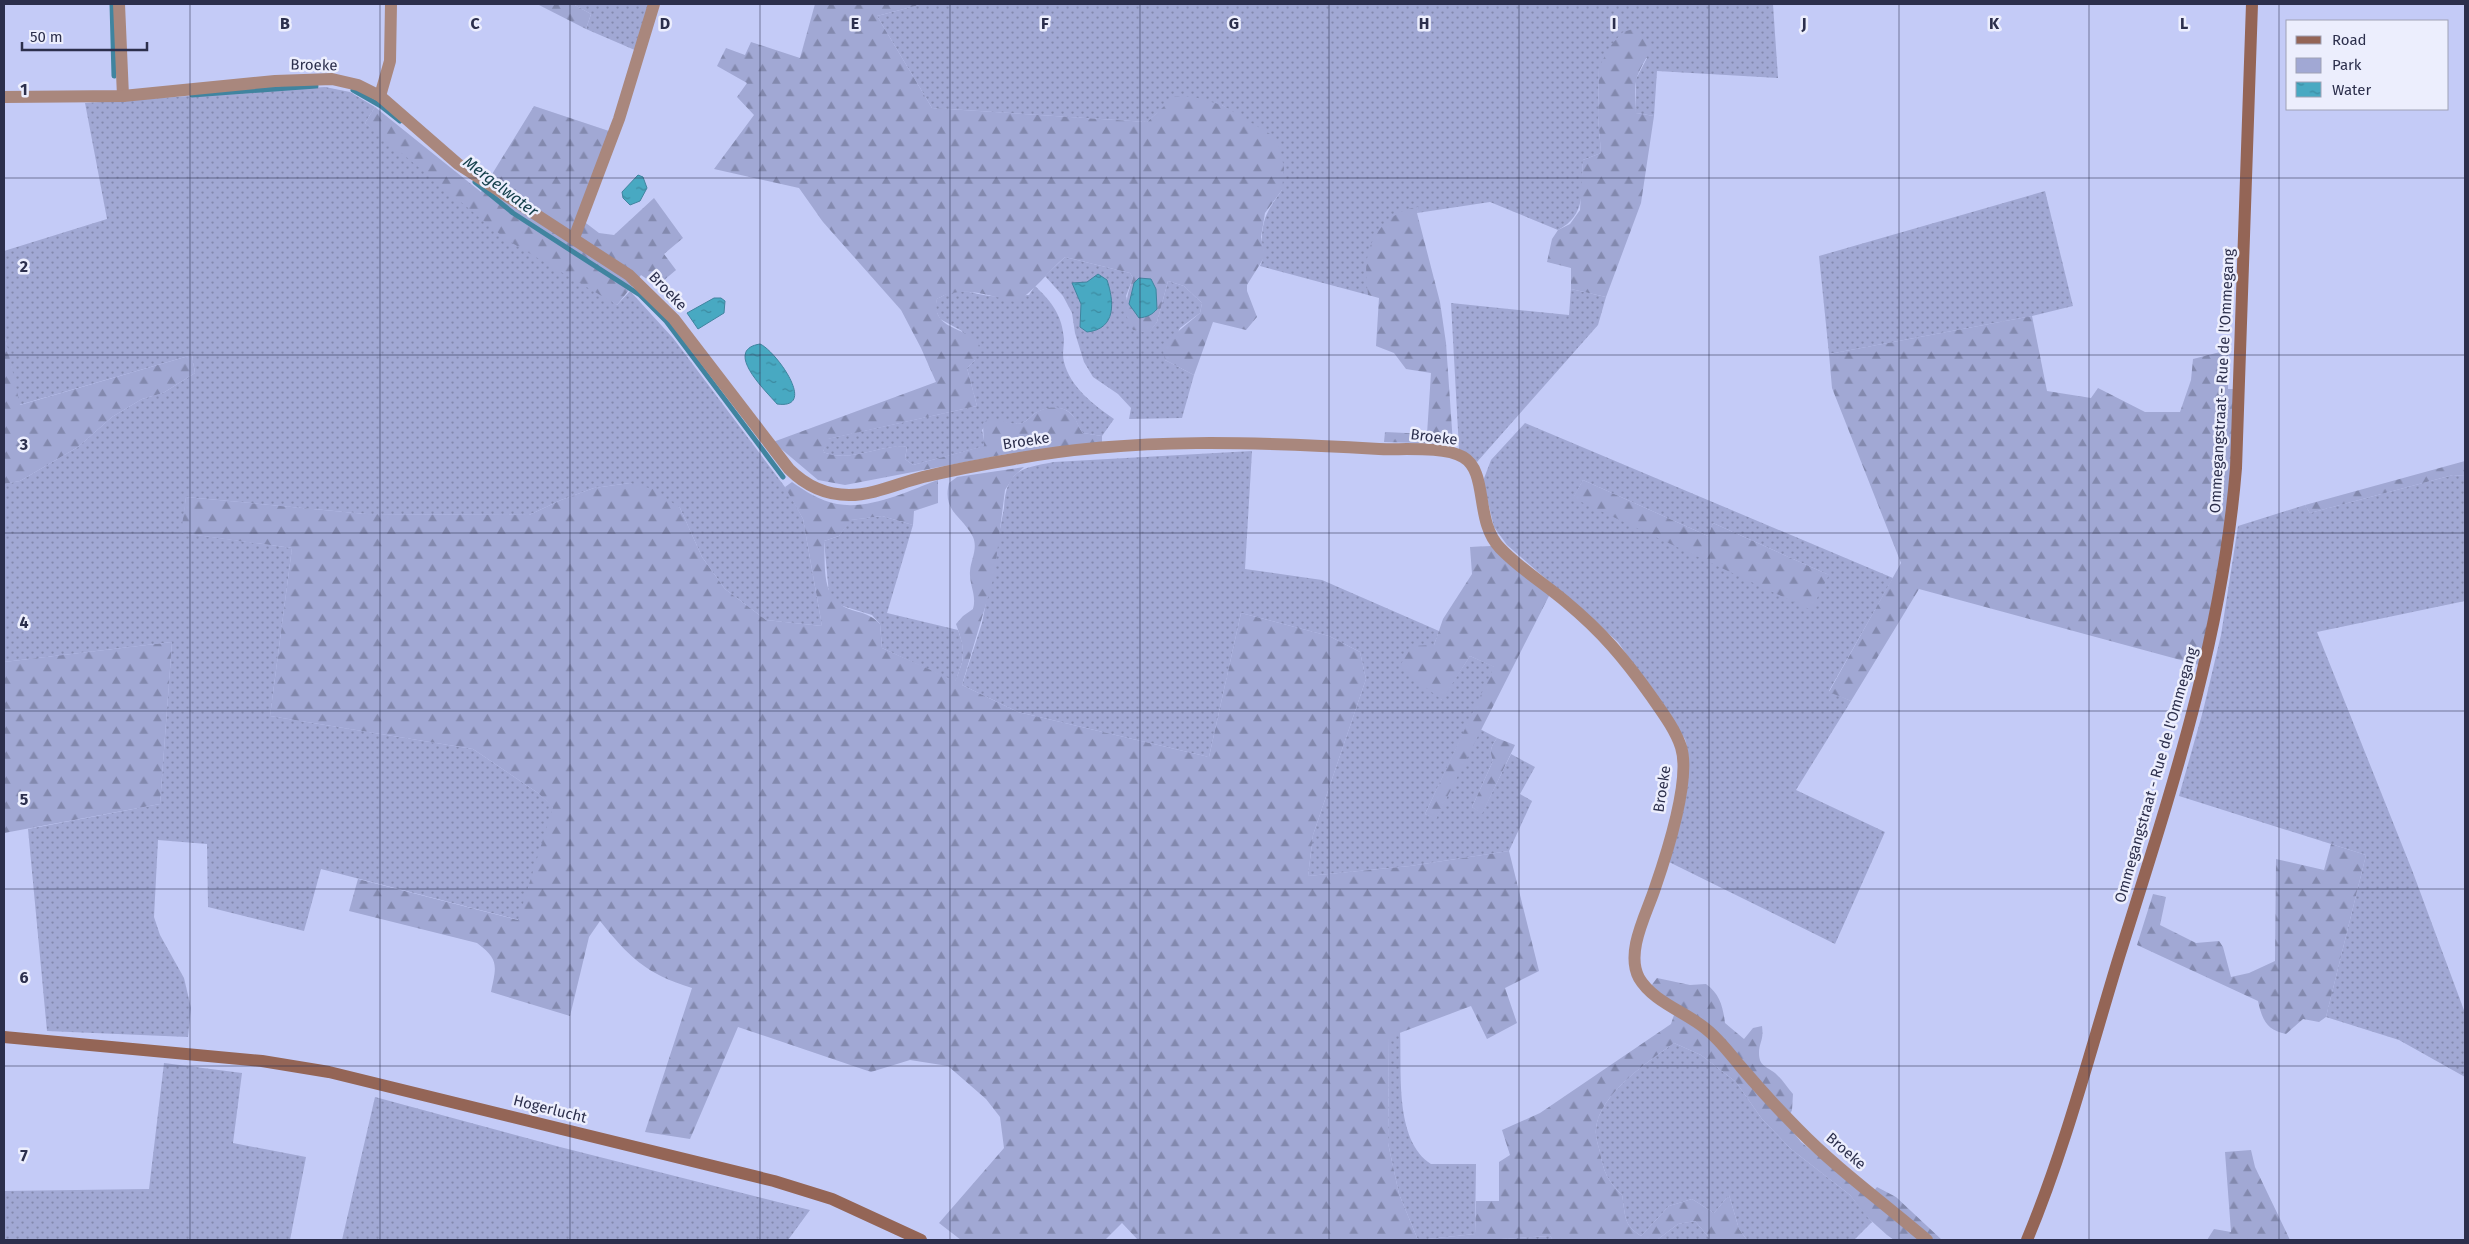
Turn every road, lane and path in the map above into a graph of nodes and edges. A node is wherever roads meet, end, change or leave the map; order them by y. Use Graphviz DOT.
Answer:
graph roads {
  1 [pos="118,4"];
  2 [pos="391,4"];
  3 [pos="654,4"];
  4 [pos="2252,4"];
  5 [pos="123,96"];
  6 [pos="380,96"];
  7 [pos="4,97"];
  8 [pos="574,238"];
  9 [pos="4,1036"];
  10 [pos="921,1240"];
  11 [pos="1927,1240"];
  12 [pos="2026,1240"];
  1 -- 5 [label="street"];
  2 -- 6 [label="street"];
  3 -- 8 [label="street"];
  4 -- 12 [label="main road, Ommegangstraat - Rue de l'Ommegang"];
  5 -- 6 [label="street, Broeke"];
  5 -- 7 [label="street, Broeke"];
  6 -- 8 [label="street, Broeke"];
  8 -- 11 [label="street, Broeke"];
  9 -- 10 [label="main road, Hogerlucht"];
}
